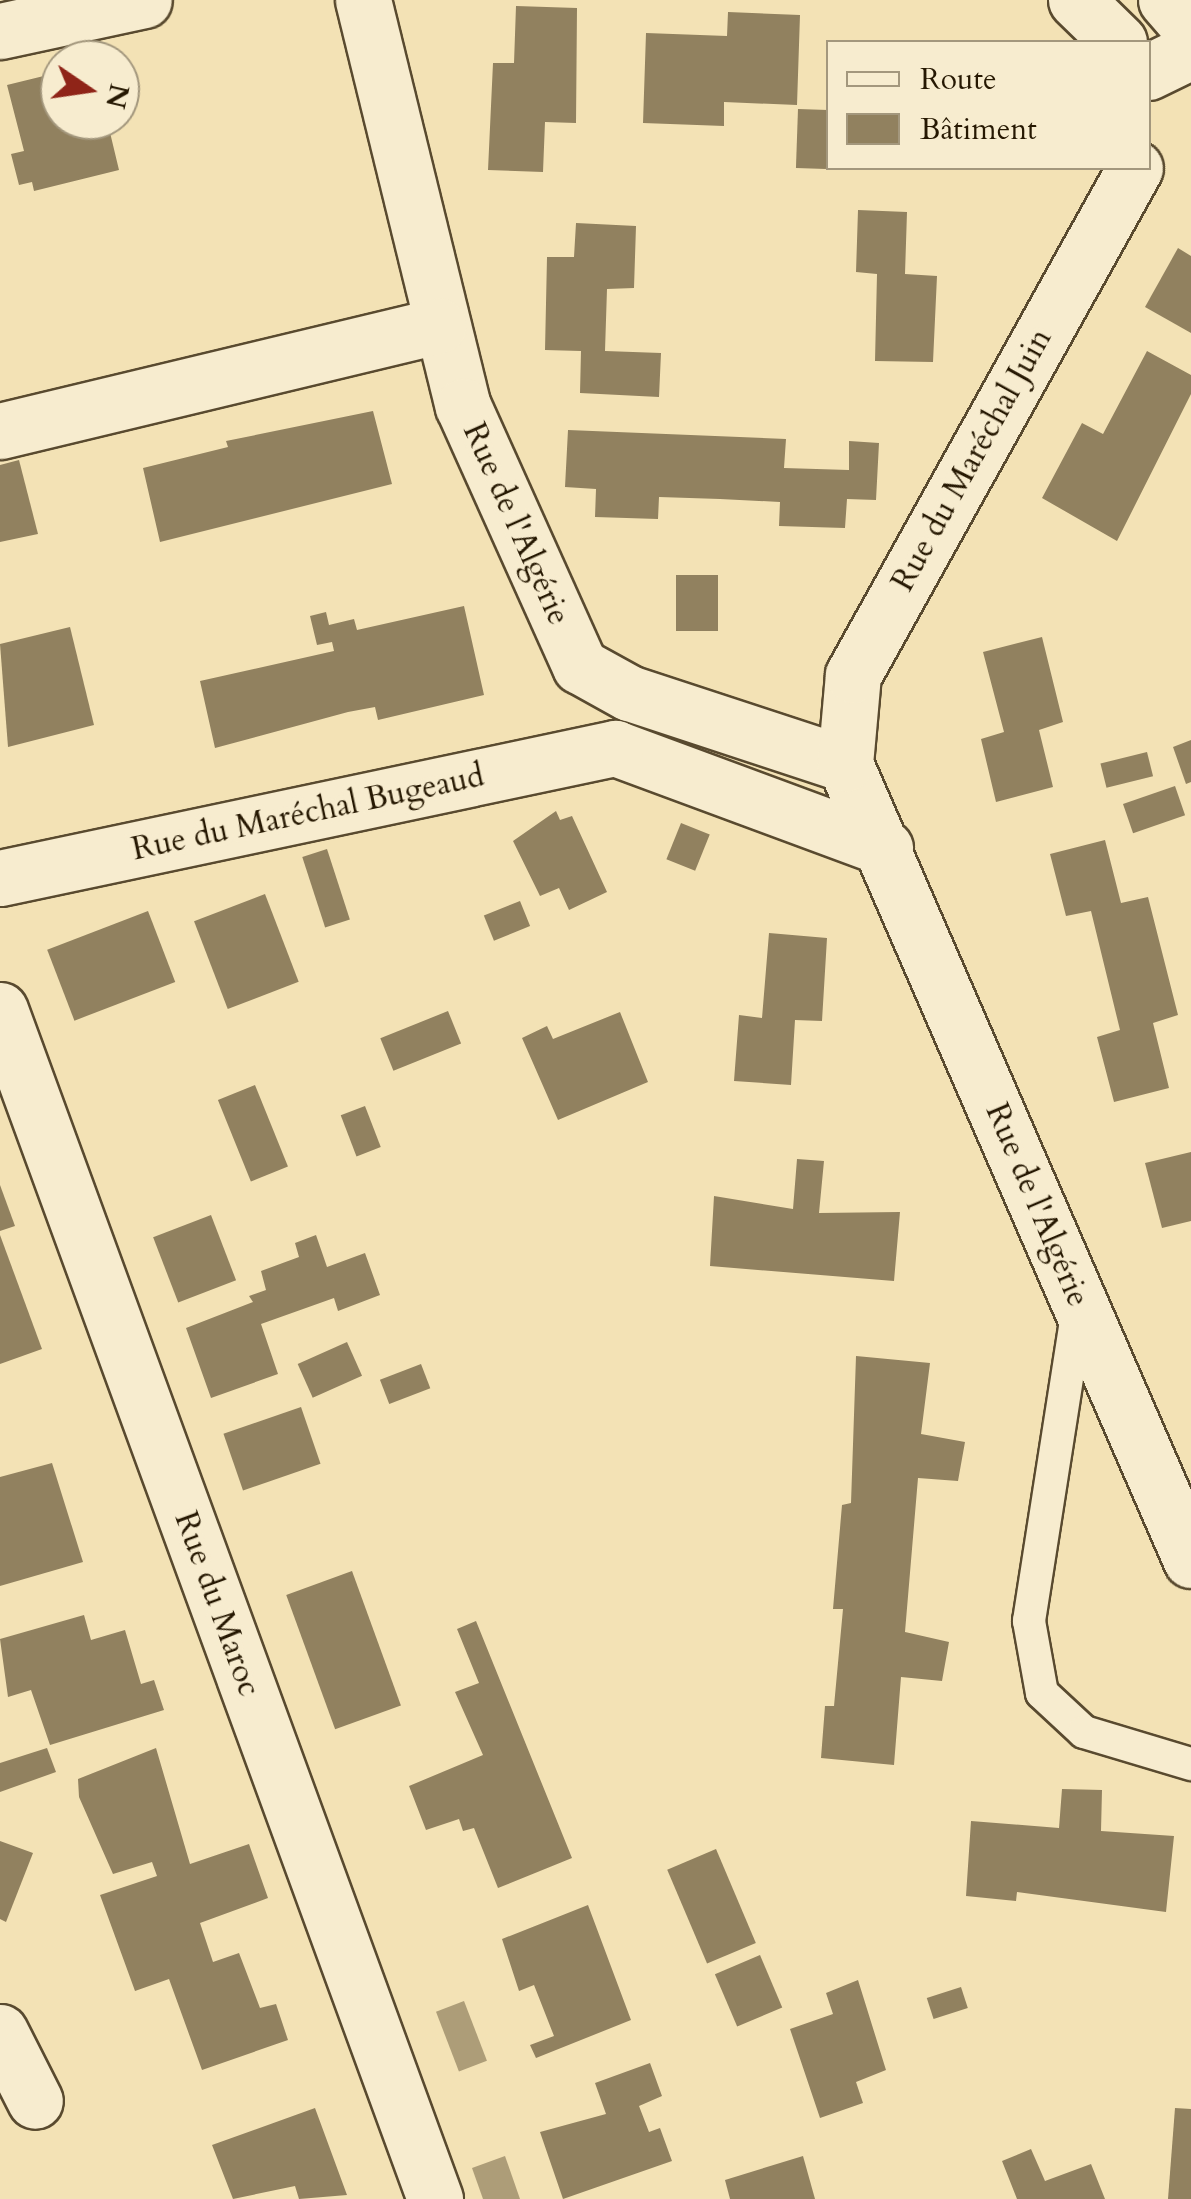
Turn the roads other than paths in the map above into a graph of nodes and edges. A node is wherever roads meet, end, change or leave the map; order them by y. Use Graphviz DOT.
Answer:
graph roads {
  1 [pos="144,0"];
  2 [pos="363,0"];
  3 [pos="1076,0"];
  4 [pos="1166,0"];
  5 [pos="1191,29"];
  6 [pos="0,31"];
  7 [pos="1117,40"];
  8 [pos="1191,51"];
  9 [pos="1151,72"];
  10 [pos="1134,170"];
  11 [pos="439,326"];
  12 [pos="0,431"];
  13 [pos="629,693"];
  14 [pos="616,748"];
  15 [pos="846,764"];
  16 [pos="886,848"];
  17 [pos="0,878"];
  18 [pos="0,1010"];
  19 [pos="1078,1303"];
  20 [pos="1191,1560"];
  21 [pos="1191,1764"];
  22 [pos="0,2032"];
  23 [pos="35,2101"];
  24 [pos="435,2199"];
  1 -- 6 [label="street"];
  2 -- 11 [label="street, Rue de l'Algérie"];
  3 -- 7 [label="street"];
  4 -- 5 [label="street"];
  8 -- 9 [label="street"];
  10 -- 15 [label="street, Rue du Maréchal Juin"];
  11 -- 12 [label="street"];
  11 -- 13 [label="street, Rue de l'Algérie"];
  13 -- 14 [label="street"];
  13 -- 15 [label="street, Rue de l'Algérie"];
  14 -- 16 [label="street"];
  14 -- 17 [label="street, Rue du Maréchal Bugeaud"];
  15 -- 16 [label="street, Rue de l'Algérie"];
  16 -- 19 [label="street, Rue de l'Algérie"];
  18 -- 24 [label="street, Rue du Maroc"];
  19 -- 20 [label="street, Rue de l'Algérie"];
  19 -- 21 [label="lane"];
  22 -- 23 [label="street"];
}
